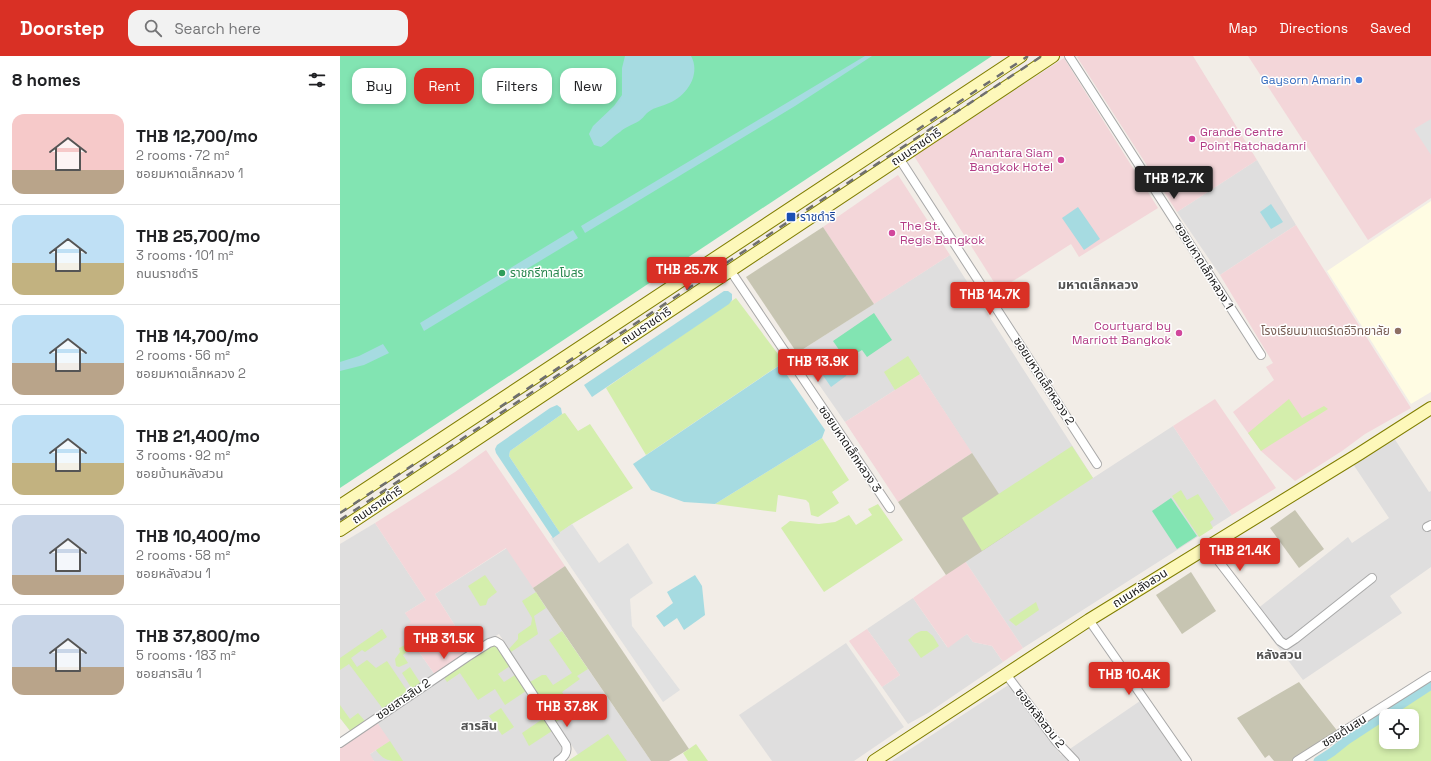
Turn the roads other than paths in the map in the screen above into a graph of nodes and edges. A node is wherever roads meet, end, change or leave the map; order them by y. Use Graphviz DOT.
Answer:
graph roads {
  1 [pos="1021,56"];
  2 [pos="1053,56"];
  3 [pos="1069,56"];
  4 [pos="889,143"];
  5 [pos="900,158"];
  6 [pos="730,270"];
  7 [pos="1261,355"];
  8 [pos="560,361"];
  9 [pos="570,377"];
  10 [pos="1431,408"];
  11 [pos="410,460"];
  12 [pos="1097,464"];
  13 [pos="420,477"];
  14 [pos="340,506"];
  15 [pos="890,508"];
  16 [pos="340,530"];
  17 [pos="1207,546"];
  18 [pos="1372,578"];
  19 [pos="1088,620"];
  20 [pos="1006,674"];
  21 [pos="1431,676"];
  22 [pos="340,743"];
  23 [pos="558,761"];
  24 [pos="874,761"];
  25 [pos="1075,761"];
  26 [pos="1187,761"];
  27 [pos="1296,761"];
  1 -- 4 [label="main road, ถนนราชดำริ"];
  2 -- 5 [label="main road, ถนนราชดำริ"];
  3 -- 7 [label="street, ซอยมหาดเล็กหลวง 1"];
  4 -- 5 [label="main road"];
  4 -- 8 [label="main road, ถนนราชดำริ"];
  5 -- 6 [label="main road, ถนนราชดำริ"];
  5 -- 12 [label="street, ซอยมหาดเล็กหลวง 2"];
  6 -- 9 [label="main road, ถนนราชดำริ"];
  6 -- 15 [label="street, ซอยมหาดเล็กหลวง 3"];
  8 -- 9 [label="main road"];
  8 -- 11 [label="main road, ถนนราชดำริ"];
  9 -- 13 [label="main road, ถนนราชดำริ"];
  10 -- 17 [label="main road, ถนนหลังสวน"];
  11 -- 13 [label="main road"];
  11 -- 14 [label="main road, ถนนราชดำริ"];
  13 -- 16 [label="main road, ถนนราชดำริ"];
  17 -- 18 [label="street"];
  17 -- 19 [label="main road, ถนนหลังสวน"];
  19 -- 20 [label="main road, ถนนหลังสวน"];
  19 -- 26 [label="street"];
  20 -- 24 [label="main road, ถนนหลังสวน"];
  20 -- 25 [label="street, ซอยหลังสวน 2"];
  21 -- 27 [label="street, ซอยต้นสน"];
  22 -- 23 [label="street, ซอยสารสิน 2"];
}
